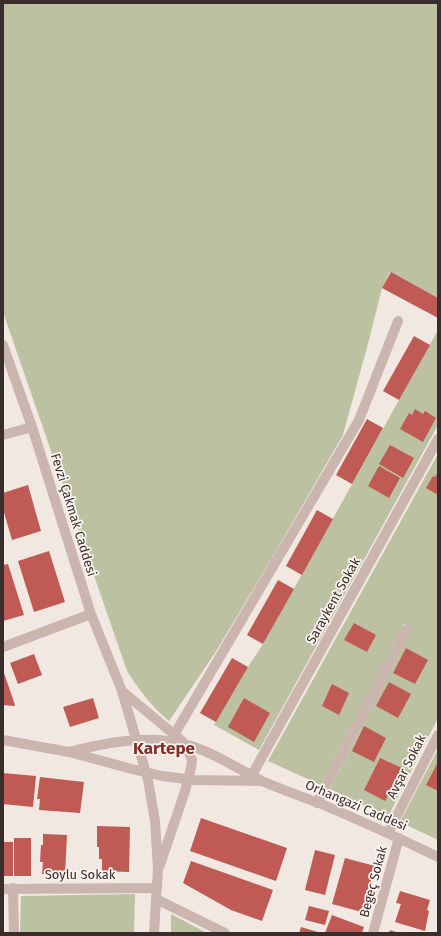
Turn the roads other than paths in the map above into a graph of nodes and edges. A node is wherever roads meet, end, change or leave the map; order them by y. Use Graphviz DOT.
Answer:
graph roads {
  1 [pos="398,321"];
  2 [pos="3,345"];
  3 [pos="32,427"];
  4 [pos="3,435"];
  5 [pos="438,439"];
  6 [pos="91,614"];
  7 [pos="407,629"];
  8 [pos="3,647"];
  9 [pos="122,691"];
  10 [pos="174,735"];
  11 [pos="438,735"];
  12 [pos="3,740"];
  13 [pos="136,740"];
  14 [pos="183,744"];
  15 [pos="69,752"];
  16 [pos="146,772"];
  17 [pos="252,775"];
  18 [pos="189,779"];
  19 [pos="263,781"];
  20 [pos="317,803"];
  21 [pos="388,833"];
  22 [pos="399,838"];
  23 [pos="438,857"];
  24 [pos="158,870"];
  25 [pos="157,888"];
  26 [pos="8,889"];
  27 [pos="156,899"];
  28 [pos="14,933"];
  29 [pos="154,933"];
  30 [pos="225,933"];
  31 [pos="373,933"];
  1 -- 10 [label="street"];
  2 -- 3 [label="street, Fevzi Çakmak Caddesi"];
  3 -- 4 [label="street"];
  3 -- 6 [label="street, Fevzi Çakmak Caddesi"];
  5 -- 17 [label="street, Saraykent Sokak"];
  6 -- 8 [label="street"];
  6 -- 9 [label="street, Fevzi Çakmak Caddesi"];
  7 -- 20 [label="street"];
  9 -- 10 [label="street"];
  9 -- 13 [label="street, Fevzi Çakmak Caddesi"];
  10 -- 14 [label="street"];
  11 -- 21 [label="street, Avşar Sokak"];
  12 -- 15 [label="street"];
  13 -- 14 [label="street"];
  13 -- 15 [label="street"];
  13 -- 16 [label="street, Fevzi Çakmak Caddesi"];
  14 -- 17 [label="street"];
  14 -- 18 [label="street"];
  15 -- 16 [label="street"];
  16 -- 18 [label="street"];
  16 -- 24 [label="street, Fevzi Çakmak Caddesi"];
  17 -- 19 [label="street"];
  18 -- 19 [label="street"];
  18 -- 24 [label="street"];
  19 -- 20 [label="street, Orhangazi Caddesi"];
  20 -- 21 [label="street, Orhangazi Caddesi"];
  21 -- 22 [label="street, Orhangazi Caddesi"];
  22 -- 23 [label="street, Orhangazi Caddesi"];
  22 -- 31 [label="street, Begeç Sokak"];
  24 -- 25 [label="street"];
  25 -- 26 [label="street, Soylu Sokak"];
  25 -- 27 [label="street"];
  26 -- 28 [label="street"];
  27 -- 29 [label="street"];
  27 -- 30 [label="street"];
}
